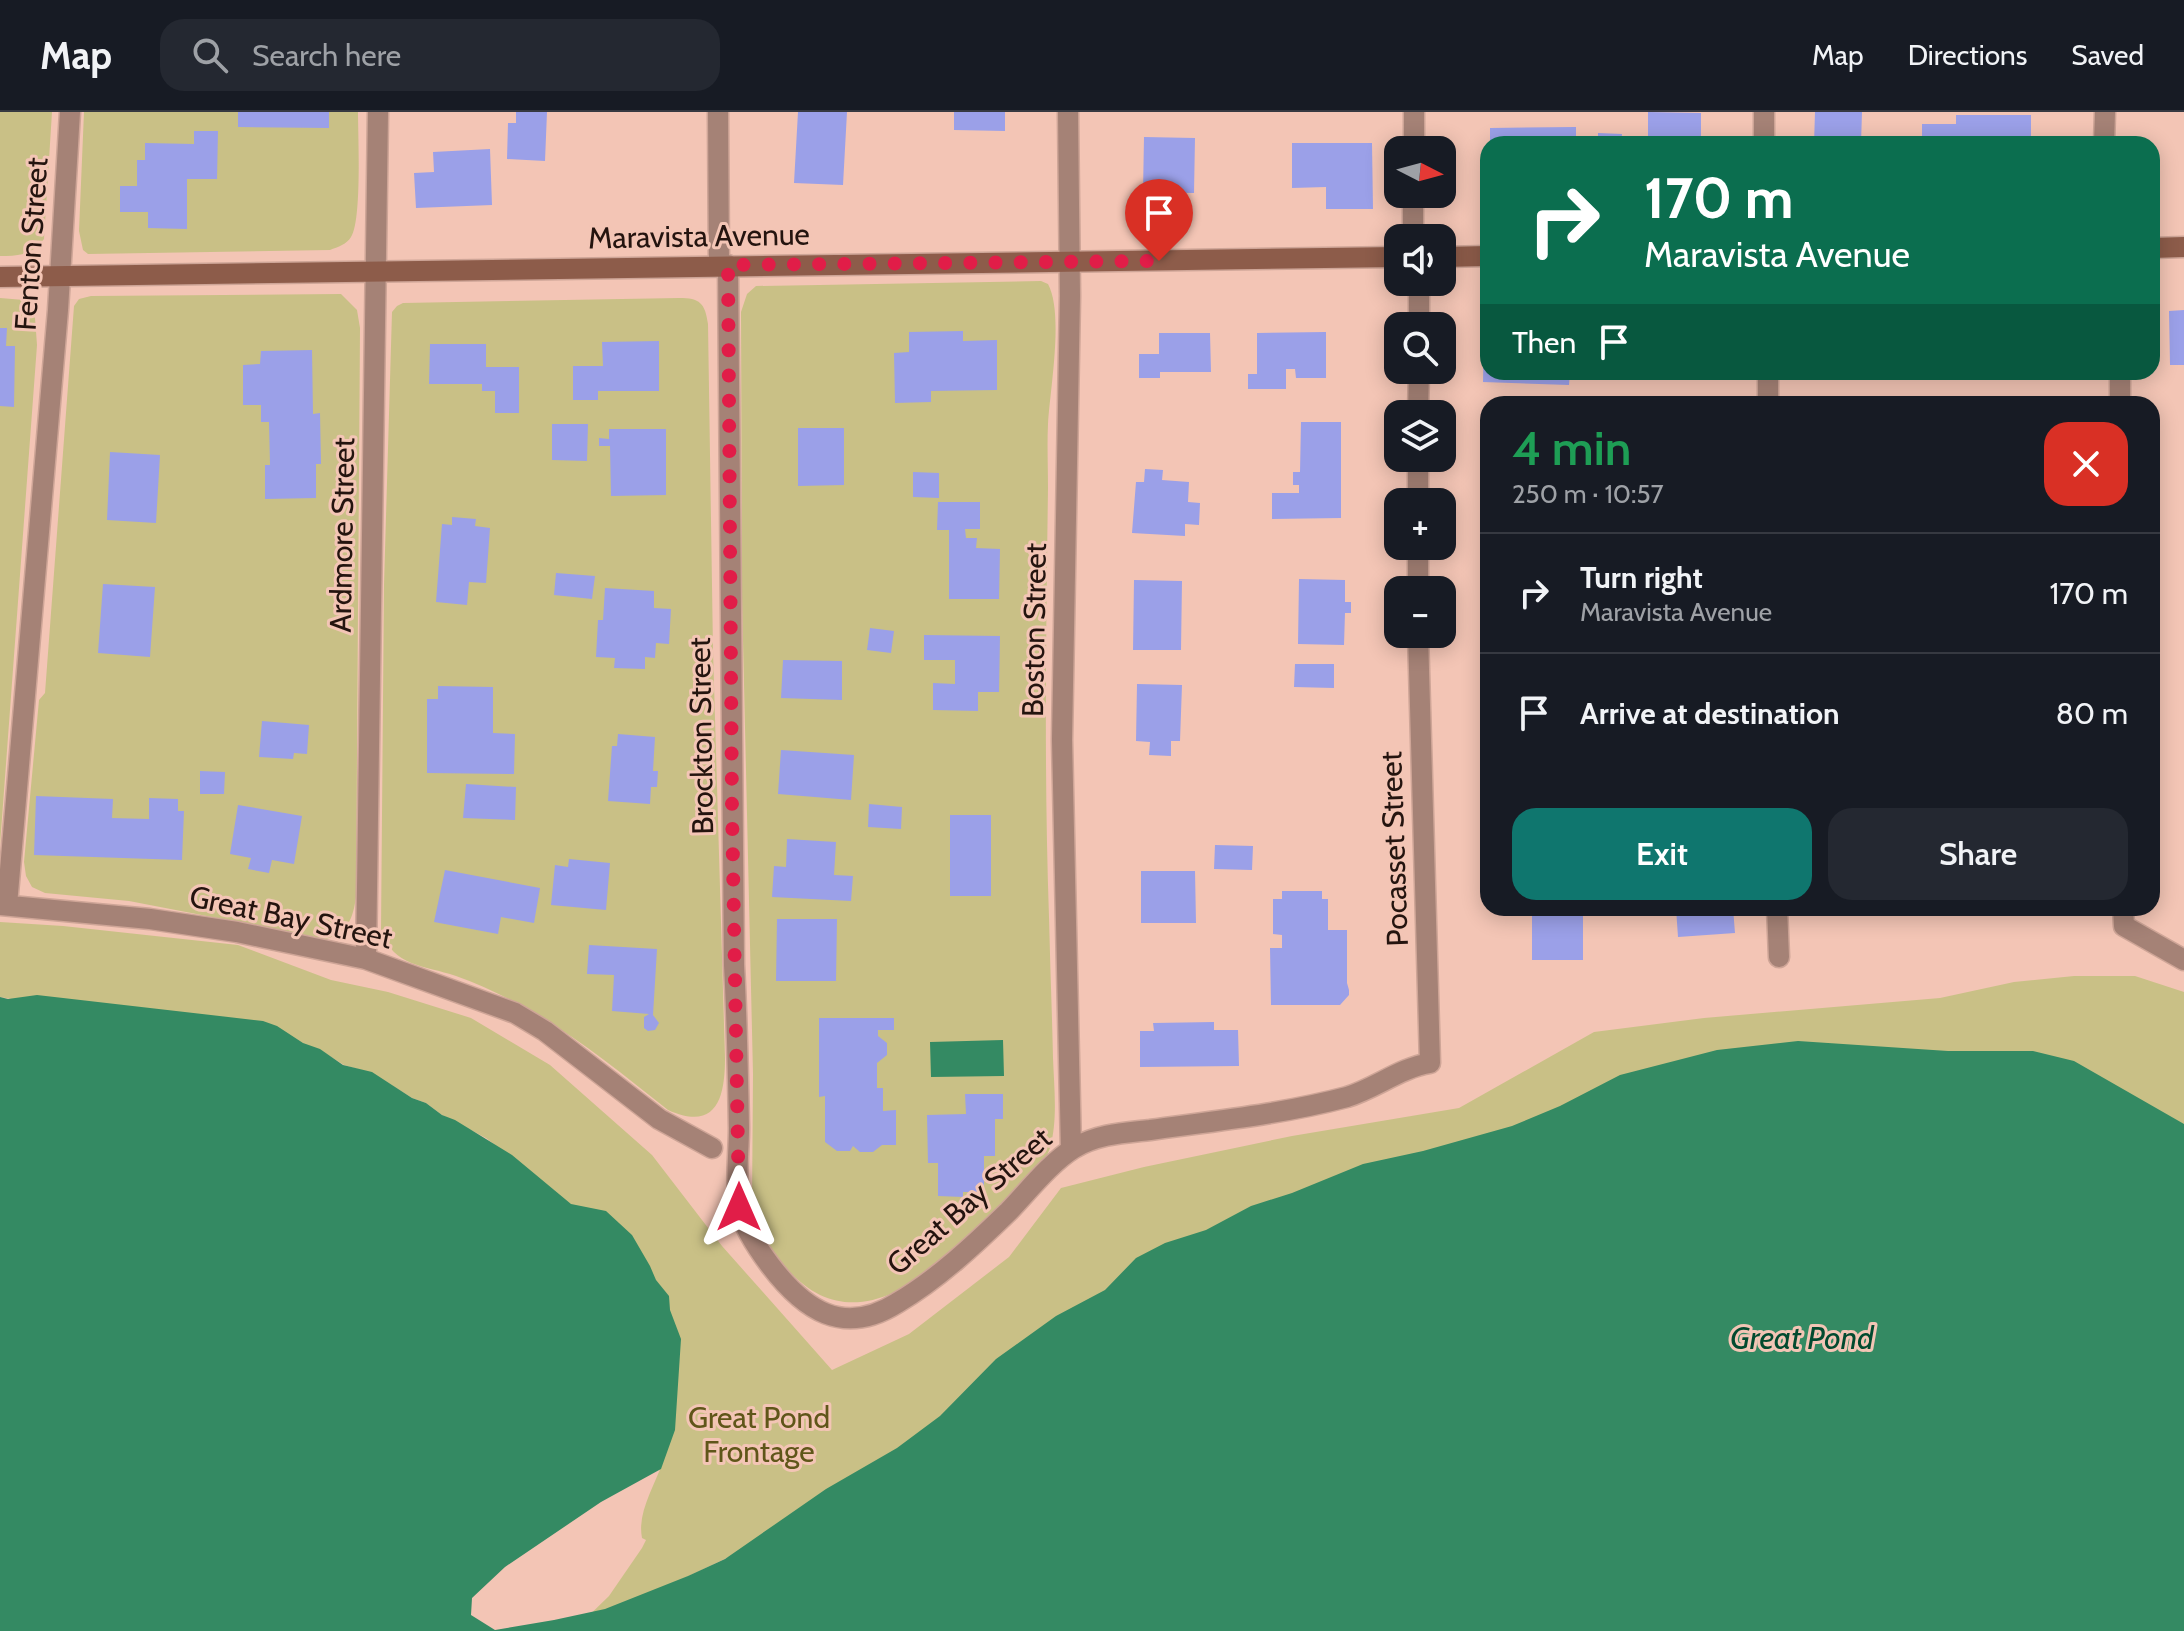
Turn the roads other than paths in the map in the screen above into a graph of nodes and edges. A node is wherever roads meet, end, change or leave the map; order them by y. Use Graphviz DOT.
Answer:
graph roads {
  1 [pos="70,112"];
  2 [pos="378,112"];
  3 [pos="718,112"];
  4 [pos="1068,112"];
  5 [pos="1414,112"];
  6 [pos="1764,112"];
  7 [pos="2105,112"];
  8 [pos="1414,136"];
  9 [pos="1764,136"];
  10 [pos="2104,136"];
  11 [pos="2184,247"];
  12 [pos="2160,248"];
  13 [pos="1480,256"];
  14 [pos="1384,257"];
  15 [pos="1456,257"];
  16 [pos="1070,262"];
  17 [pos="724,265"];
  18 [pos="376,271"];
  19 [pos="60,275"];
  20 [pos="0,277"];
  21 [pos="1418,648"];
  22 [pos="4,905"];
  23 [pos="1777,916"];
  24 [pos="2124,917"];
  25 [pos="1779,957"];
  26 [pos="366,959"];
  27 [pos="2184,960"];
  28 [pos="1430,1063"];
  29 [pos="712,1148"];
  30 [pos="1071,1150"];
  31 [pos="739,1207"];
  1 -- 19 [label="street, Fenton Street"];
  2 -- 18 [label="street, Ardmore Street"];
  3 -- 17 [label="street, Brockton Street"];
  4 -- 16 [label="street, Boston Street"];
  5 -- 8 [label="street"];
  6 -- 9 [label="street"];
  7 -- 10 [label="street"];
  11 -- 12 [label="main road"];
  13 -- 15 [label="main road"];
  14 -- 16 [label="main road, Maravista Avenue"];
  16 -- 17 [label="main road, Maravista Avenue"];
  16 -- 30 [label="street, Boston Street"];
  17 -- 18 [label="main road, Maravista Avenue"];
  17 -- 31 [label="street, Brockton Street"];
  18 -- 19 [label="main road, Maravista Avenue"];
  18 -- 26 [label="street, Ardmore Street"];
  19 -- 20 [label="main road, Maravista Avenue"];
  19 -- 22 [label="street, Fenton Street"];
  21 -- 28 [label="street, Pocasset Street"];
  22 -- 26 [label="street, Great Bay Street"];
  23 -- 25 [label="street"];
  24 -- 27 [label="street"];
  26 -- 29 [label="street, Great Bay Street"];
  28 -- 30 [label="street, Great Bay Street"];
  30 -- 31 [label="street, Great Bay Street"];
}
